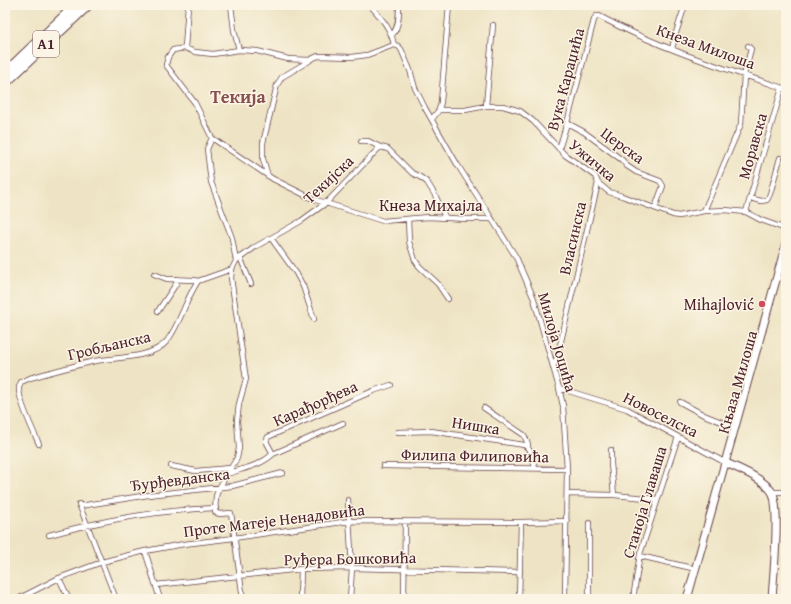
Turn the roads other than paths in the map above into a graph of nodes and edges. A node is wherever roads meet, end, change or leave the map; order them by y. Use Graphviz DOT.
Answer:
graph roads {
  1 [pos="76,5"];
  2 [pos="88,5"];
  3 [pos="188,5"];
  4 [pos="231,5"];
  5 [pos="370,5"];
  6 [pos="400,5"];
  7 [pos="449,5"];
  8 [pos="685,5"];
  9 [pos="596,16"];
  10 [pos="493,25"];
  11 [pos="392,35"];
  12 [pos="394,45"];
  13 [pos="748,46"];
  14 [pos="185,48"];
  15 [pos="672,49"];
  16 [pos="239,50"];
  17 [pos="309,60"];
  18 [pos="5,73"];
  19 [pos="744,75"];
  20 [pos="5,83"];
  21 [pos="784,88"];
  22 [pos="486,106"];
  23 [pos="439,110"];
  24 [pos="432,119"];
  25 [pos="568,123"];
  26 [pos="212,138"];
  27 [pos="361,141"];
  28 [pos="380,147"];
  29 [pos="559,149"];
  30 [pos="780,158"];
  31 [pos="268,176"];
  32 [pos="598,183"];
  33 [pos="750,198"];
  34 [pos="326,203"];
  35 [pos="655,208"];
  36 [pos="704,211"];
  37 [pos="746,212"];
  38 [pos="445,217"];
  39 [pos="408,219"];
  40 [pos="492,219"];
  41 [pos="786,229"];
  42 [pos="271,238"];
  43 [pos="786,244"];
  44 [pos="240,257"];
  45 [pos="236,261"];
  46 [pos="784,262"];
  47 [pos="232,269"];
  48 [pos="154,274"];
  49 [pos="177,279"];
  50 [pos="198,281"];
  51 [pos="251,284"];
  52 [pos="448,299"];
  53 [pos="158,311"];
  54 [pos="314,319"];
  55 [pos="553,368"];
  56 [pos="390,385"];
  57 [pos="559,388"];
  58 [pos="680,402"];
  59 [pos="484,408"];
  60 [pos="342,424"];
  61 [pos="734,426"];
  62 [pos="398,432"];
  63 [pos="678,437"];
  64 [pos="39,444"];
  65 [pos="528,447"];
  66 [pos="611,450"];
  67 [pos="273,454"];
  68 [pos="726,463"];
  69 [pos="171,466"];
  70 [pos="383,466"];
  71 [pos="230,468"];
  72 [pos="535,468"];
  73 [pos="568,469"];
  74 [pos="283,473"];
  75 [pos="227,474"];
  76 [pos="219,488"];
  77 [pos="772,492"];
  78 [pos="786,492"];
  79 [pos="568,494"];
  80 [pos="614,495"];
  81 [pos="657,499"];
  82 [pos="348,500"];
  83 [pos="216,508"];
  84 [pos="349,521"];
  85 [pos="567,521"];
  86 [pos="405,522"];
  87 [pos="521,522"];
  88 [pos="590,523"];
  89 [pos="86,525"];
  90 [pos="49,535"];
  91 [pos="234,538"];
  92 [pos="145,551"];
  93 [pos="640,556"];
  94 [pos="102,562"];
  95 [pos="352,568"];
  96 [pos="301,569"];
  97 [pos="696,569"];
  98 [pos="404,570"];
  99 [pos="520,572"];
  100 [pos="240,576"];
  101 [pos="59,578"];
  102 [pos="156,585"];
  103 [pos="18,599"];
  104 [pos="69,599"];
  105 [pos="116,599"];
  106 [pos="160,599"];
  107 [pos="243,599"];
  108 [pos="300,599"];
  109 [pos="350,599"];
  110 [pos="404,599"];
  111 [pos="519,599"];
  112 [pos="565,599"];
  113 [pos="589,599"];
  114 [pos="634,599"];
  115 [pos="687,599"];
  116 [pos="772,599"];
  1 -- 18 [label="highway, A1"];
  2 -- 20 [label="highway, A1"];
  3 -- 14 [label="street"];
  4 -- 16 [label="street"];
  5 -- 11 [label="street"];
  6 -- 11 [label="street"];
  7 -- 23 [label="street"];
  8 -- 15 [label="street"];
  9 -- 15 [label="street, Кнеза Милоша"];
  9 -- 25 [label="street, Вука Караџића"];
  10 -- 22 [label="street"];
  11 -- 12 [label="street"];
  12 -- 17 [label="street"];
  12 -- 24 [label="street, Милоја Јоцића"];
  13 -- 19 [label="street"];
  14 -- 16 [label="street"];
  14 -- 26 [label="street, Кнеза Михајла"];
  15 -- 19 [label="street, Кнеза Милоша"];
  16 -- 17 [label="street"];
  17 -- 31 [label="street"];
  19 -- 21 [label="street, Кнеза Милоша"];
  19 -- 36 [label="street"];
  21 -- 33 [label="street, Моравска"];
  22 -- 23 [label="street, Ужичка"];
  22 -- 29 [label="street, Ужичка"];
  23 -- 24 [label="street"];
  24 -- 40 [label="street, Милоја Јоцића"];
  25 -- 29 [label="street, Вука Караџића"];
  25 -- 35 [label="street, Церска"];
  26 -- 31 [label="street, Кнеза Михајла"];
  26 -- 45 [label="street"];
  27 -- 28 [label="street"];
  28 -- 34 [label="street, Текијска"];
  28 -- 38 [label="street"];
  29 -- 32 [label="street, Ужичка"];
  30 -- 33 [label="street"];
  31 -- 34 [label="street, Кнеза Михајла"];
  32 -- 35 [label="street, Ужичка"];
  32 -- 55 [label="street, Власинска"];
  33 -- 37 [label="street, Моравска"];
  34 -- 39 [label="street, Кнеза Михајла"];
  34 -- 42 [label="street, Текијска"];
  35 -- 36 [label="street, Ужичка"];
  36 -- 37 [label="street, Ужичка"];
  37 -- 41 [label="street, Ужичка"];
  38 -- 39 [label="street, Кнеза Михајла"];
  38 -- 40 [label="street, Кнеза Михајла"];
  39 -- 52 [label="street"];
  40 -- 55 [label="street, Милоја Јоцића"];
  42 -- 44 [label="street, Текијска"];
  42 -- 54 [label="street"];
  43 -- 46 [label="main road"];
  44 -- 45 [label="street, Текијска"];
  44 -- 51 [label="street"];
  45 -- 47 [label="street, Текијска"];
  46 -- 61 [label="main road, Књаза Милоша"];
  46 -- 68 [label="main road, Књаза Милоша"];
  47 -- 50 [label="street"];
  47 -- 71 [label="street"];
  48 -- 49 [label="street"];
  49 -- 50 [label="street"];
  49 -- 53 [label="street"];
  50 -- 64 [label="street, Гробљанска"];
  55 -- 57 [label="street, Милоја Јоцића"];
  56 -- 67 [label="street, Карађорђева"];
  57 -- 63 [label="street, Новоселска"];
  57 -- 73 [label="street, Милоја Јоцића"];
  58 -- 61 [label="street"];
  59 -- 65 [label="street"];
  60 -- 67 [label="street"];
  61 -- 68 [label="main road, Књаза Милоша"];
  62 -- 65 [label="street, Нишка"];
  63 -- 68 [label="street, Новоселска"];
  63 -- 81 [label="street, Станоја Главаша"];
  65 -- 72 [label="street"];
  66 -- 80 [label="street"];
  67 -- 75 [label="street"];
  68 -- 77 [label="main road"];
  68 -- 97 [label="main road, Књаза Милоша"];
  69 -- 71 [label="street"];
  70 -- 72 [label="street, Филипа Филиповића"];
  71 -- 75 [label="street"];
  72 -- 73 [label="street, Филипа Филиповића"];
  73 -- 79 [label="street, Милоја Јоцића"];
  74 -- 76 [label="street, Ђурђевданска"];
  75 -- 76 [label="street"];
  76 -- 83 [label="street"];
  76 -- 89 [label="street, Ђурђевданска"];
  77 -- 78 [label="street"];
  77 -- 116 [label="main road"];
  79 -- 80 [label="street"];
  79 -- 85 [label="street, Милоја Јоцића"];
  80 -- 81 [label="street"];
  81 -- 93 [label="street, Станоја Главаша"];
  82 -- 84 [label="street"];
  83 -- 89 [label="street"];
  83 -- 91 [label="street"];
  84 -- 86 [label="street, Проте Матеје Ненадовића"];
  84 -- 91 [label="street, Проте Матеје Ненадовића"];
  84 -- 95 [label="street"];
  85 -- 87 [label="street, Проте Матеје Ненадовића"];
  85 -- 112 [label="street, Милоја Јоцића"];
  86 -- 87 [label="street, Проте Матеје Ненадовића"];
  86 -- 98 [label="street"];
  87 -- 99 [label="street"];
  88 -- 113 [label="street"];
  89 -- 90 [label="street"];
  89 -- 94 [label="street"];
  91 -- 92 [label="street, Проте Матеје Ненадовића"];
  91 -- 100 [label="street"];
  92 -- 94 [label="street, Проте Матеје Ненадовића"];
  92 -- 102 [label="street"];
  93 -- 97 [label="street"];
  93 -- 114 [label="street, Станоја Главаша"];
  94 -- 101 [label="street, Проте Матеје Ненадовића"];
  94 -- 105 [label="street"];
  95 -- 96 [label="street, Руђера Бошковића"];
  95 -- 98 [label="street, Руђера Бошковића"];
  95 -- 109 [label="street"];
  96 -- 100 [label="street, Руђера Бошковића"];
  96 -- 108 [label="street"];
  97 -- 115 [label="main road, Књаза Милоша"];
  98 -- 99 [label="street, Руђера Бошковића"];
  98 -- 110 [label="street"];
  99 -- 111 [label="street"];
  100 -- 102 [label="street, Руђера Бошковића"];
  100 -- 107 [label="street"];
  101 -- 103 [label="street, Проте Матеје Ненадовића"];
  101 -- 104 [label="street"];
  102 -- 106 [label="street"];
}
